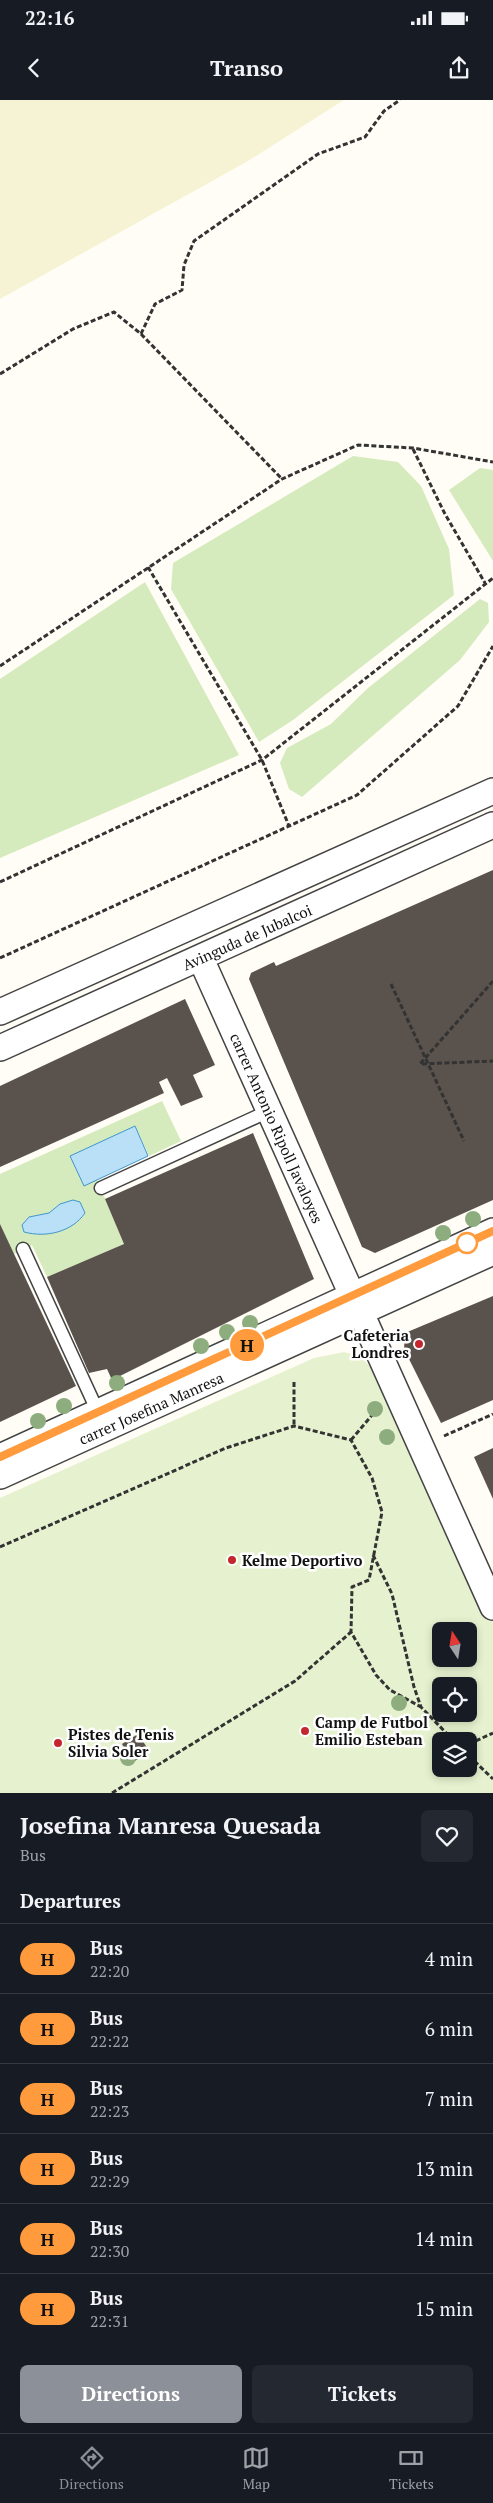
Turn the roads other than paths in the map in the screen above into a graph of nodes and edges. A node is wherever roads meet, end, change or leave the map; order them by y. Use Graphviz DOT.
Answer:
graph roads {
  1 [pos="491,786"];
  2 [pos="493,825"];
  3 [pos="201,959"];
  4 [pos="0,1012"];
  5 [pos="0,1048"];
  6 [pos="269,1111"];
  7 [pos="101,1188"];
  8 [pos="493,1231"];
  9 [pos="23,1249"];
  10 [pos="493,1252"];
  11 [pos="357,1305"];
  12 [pos="98,1412"];
  13 [pos="0,1457"];
  14 [pos="0,1476"];
  15 [pos="493,1607"];
  1 -- 4 [label="street"];
  2 -- 3 [label="street, Avinguda de Jubalcoi"];
  3 -- 5 [label="street, Avinguda de Jubalcoi"];
  3 -- 6 [label="street, carrer Antonio Ripoll Javaloyes"];
  6 -- 7 [label="lane"];
  6 -- 11 [label="street, carrer Antonio Ripoll Javaloyes"];
  8 -- 11 [label="street, carrer Josefina Manresa"];
  9 -- 12 [label="lane"];
  10 -- 11 [label="street, carrer Josefina Manresa"];
  11 -- 12 [label="street, carrer Josefina Manresa"];
  11 -- 14 [label="street, carrer Josefina Manresa"];
  11 -- 15 [label="street, carrer Antonio Ripoll Javaloyes"];
  12 -- 13 [label="street, carrer Josefina Manresa"];
}
